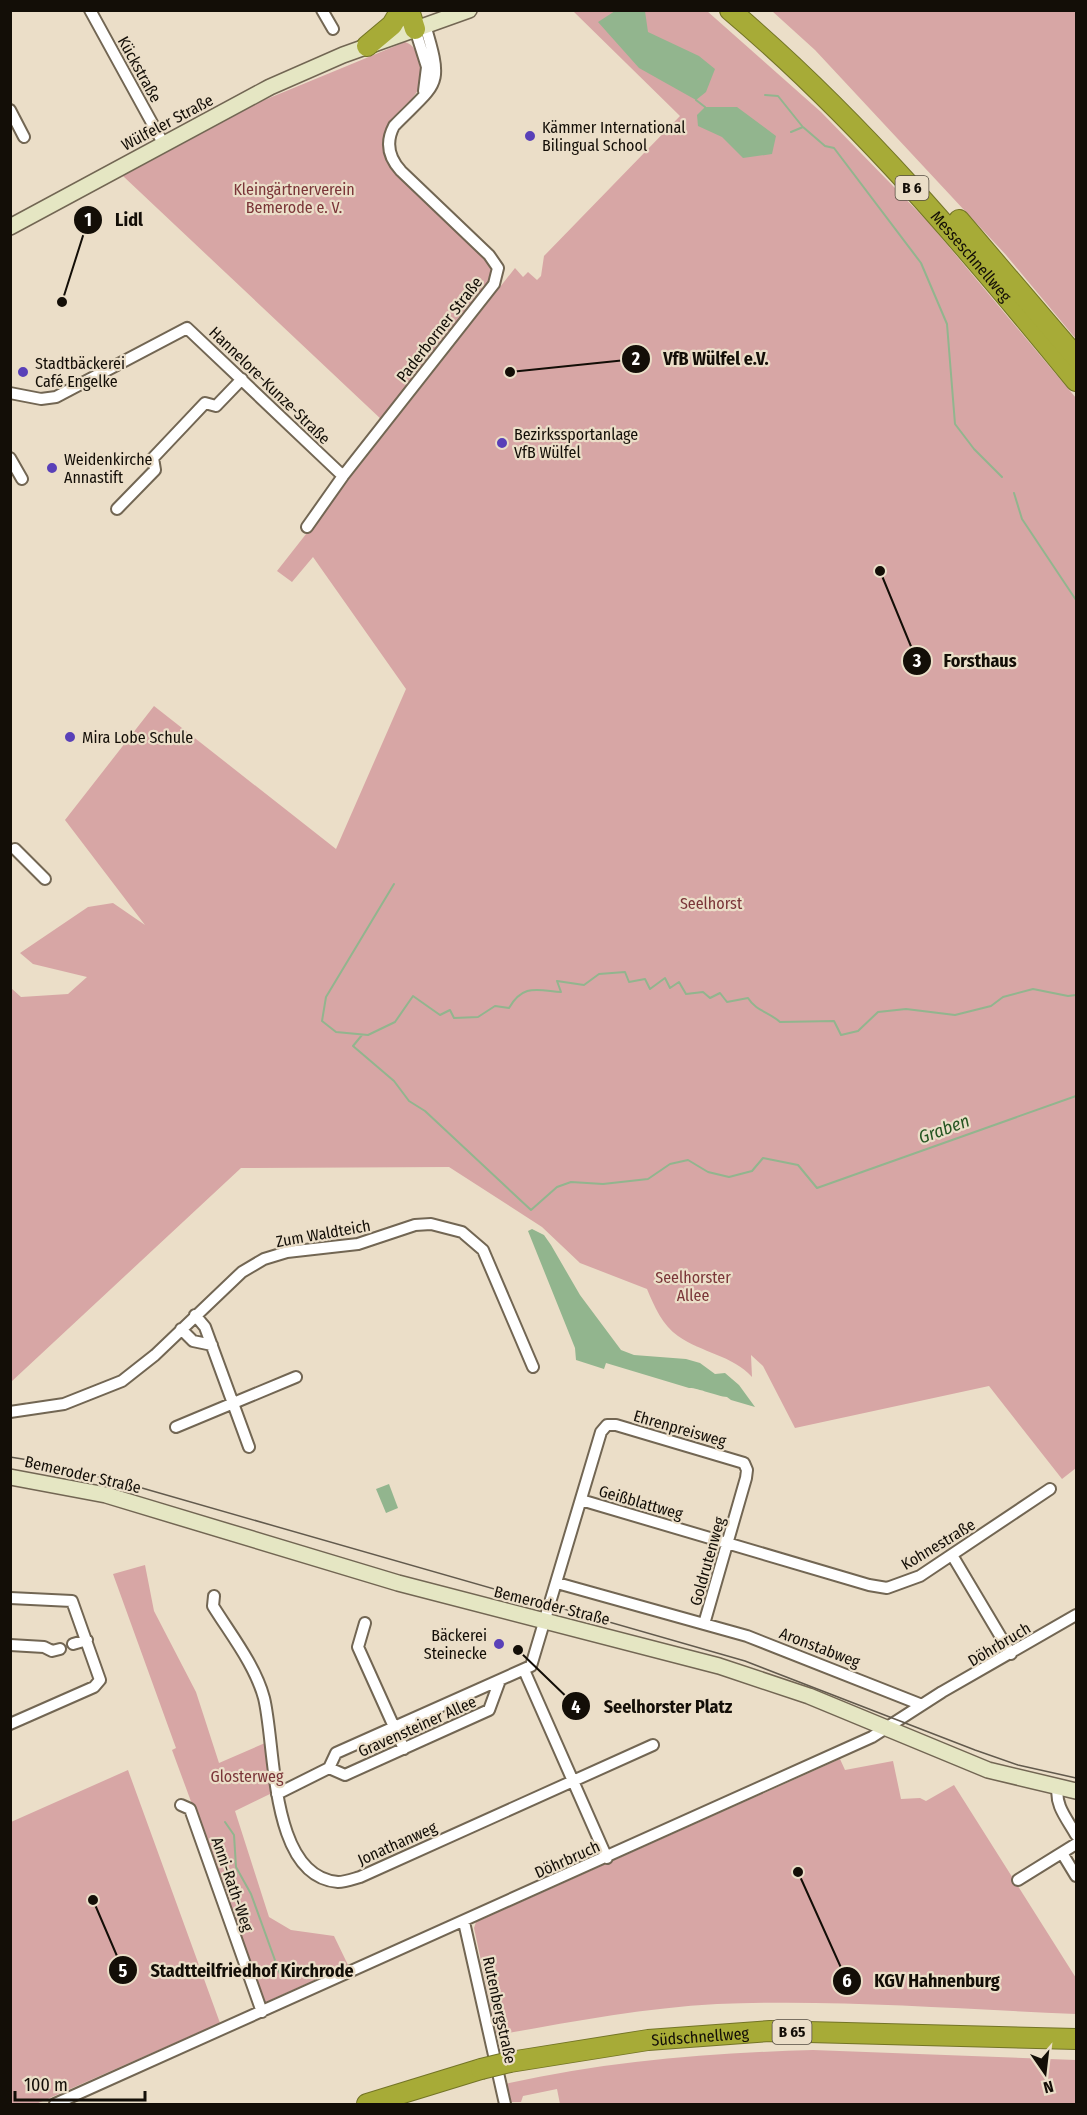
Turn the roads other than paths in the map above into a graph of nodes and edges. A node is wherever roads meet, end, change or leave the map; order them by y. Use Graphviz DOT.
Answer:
graph roads {
  1 [pos="90,10"];
  2 [pos="322,10"];
  3 [pos="400,10"];
  4 [pos="469,10"];
  5 [pos="730,10"];
  6 [pos="751,10"];
  7 [pos="417,19"];
  8 [pos="333,28"];
  9 [pos="367,46"];
  10 [pos="10,110"];
  11 [pos="24,137"];
  12 [pos="163,143"];
  13 [pos="10,227"];
  14 [pos="1077,357"];
  15 [pos="242,379"];
  16 [pos="1077,381"];
  17 [pos="10,393"];
  18 [pos="10,458"];
  19 [pos="342,476"];
  20 [pos="22,479"];
  21 [pos="117,509"];
  22 [pos="307,526"];
  23 [pos="12,849"];
  24 [pos="45,879"];
  25 [pos="195,1315"];
  26 [pos="181,1329"];
  27 [pos="212,1345"];
  28 [pos="533,1366"];
  29 [pos="297,1377"];
  30 [pos="234,1402"];
  31 [pos="10,1412"];
  32 [pos="177,1427"];
  33 [pos="249,1447"];
  34 [pos="744,1463"];
  35 [pos="10,1476"];
  36 [pos="1050,1489"];
  37 [pos="581,1500"];
  38 [pos="728,1542"];
  39 [pos="952,1555"];
  40 [pos="557,1583"];
  41 [pos="214,1596"];
  42 [pos="10,1598"];
  43 [pos="1077,1615"];
  44 [pos="545,1622"];
  45 [pos="365,1623"];
  46 [pos="704,1624"];
  47 [pos="87,1640"];
  48 [pos="73,1644"];
  49 [pos="10,1645"];
  50 [pos="60,1648"];
  51 [pos="1011,1654"];
  52 [pos="524,1670"];
  53 [pos="500,1680"];
  54 [pos="922,1705"];
  55 [pos="10,1724"];
  56 [pos="394,1727"];
  57 [pos="889,1728"];
  58 [pos="653,1745"];
  59 [pos="404,1749"];
  60 [pos="328,1768"];
  61 [pos="573,1780"];
  62 [pos="1058,1787"];
  63 [pos="1077,1791"];
  64 [pos="277,1794"];
  65 [pos="182,1805"];
  66 [pos="1077,1835"];
  67 [pos="1077,1844"];
  68 [pos="1062,1853"];
  69 [pos="607,1858"];
  70 [pos="1077,1876"];
  71 [pos="1018,1880"];
  72 [pos="464,1922"];
  73 [pos="262,2012"];
  74 [pos="1077,2039"];
  75 [pos="1077,2052"];
  76 [pos="512,2068"];
  77 [pos="483,2075"];
  78 [pos="55,2104"];
  79 [pos="367,2104"];
  80 [pos="408,2104"];
  81 [pos="505,2104"];
  1 -- 12 [label="street, Kückstraße"];
  2 -- 8 [label="street"];
  3 -- 9 [label="highway"];
  4 -- 7 [label="main road, Wülfeler Straße"];
  5 -- 16 [label="highway, Messeschnellweg / B 6"];
  6 -- 14 [label="highway, Messeschnellweg / B 6"];
  7 -- 9 [label="main road, Wülfeler Straße"];
  7 -- 19 [label="street, Paderborner Straße"];
  9 -- 12 [label="main road, Wülfeler Straße"];
  10 -- 11 [label="street"];
  12 -- 13 [label="main road, Wülfeler Straße"];
  15 -- 17 [label="street, Hannelore-Kunze-Straße"];
  15 -- 19 [label="street, Hannelore-Kunze-Straße"];
  15 -- 21 [label="street"];
  18 -- 20 [label="street"];
  19 -- 22 [label="street, Paderborner Straße"];
  23 -- 24 [label="street"];
  25 -- 26 [label="street, Zum Waldteich"];
  25 -- 27 [label="street"];
  25 -- 28 [label="street, Zum Waldteich"];
  26 -- 27 [label="street"];
  26 -- 31 [label="street, Zum Waldteich"];
  27 -- 30 [label="street"];
  29 -- 30 [label="street"];
  30 -- 32 [label="street"];
  30 -- 33 [label="street"];
  34 -- 37 [label="street, Ehrenpreisweg"];
  34 -- 38 [label="street, Goldrutenweg"];
  35 -- 44 [label="main road, Bemeroder Straße"];
  36 -- 39 [label="street, Kohnestraße"];
  37 -- 38 [label="street, Geißblattweg"];
  37 -- 40 [label="street"];
  38 -- 39 [label="street, Kohnestraße"];
  38 -- 46 [label="street, Goldrutenweg"];
  39 -- 51 [label="street"];
  40 -- 44 [label="street"];
  40 -- 46 [label="street, Goldrutenweg"];
  41 -- 64 [label="street"];
  42 -- 47 [label="street"];
  43 -- 51 [label="street, Döhrbruch"];
  44 -- 52 [label="street"];
  44 -- 57 [label="main road, Bemeroder Straße"];
  45 -- 56 [label="street"];
  46 -- 54 [label="street, Aronstabweg"];
  47 -- 48 [label="street"];
  47 -- 55 [label="street"];
  49 -- 50 [label="street"];
  51 -- 54 [label="street, Döhrbruch"];
  52 -- 53 [label="street, Gravensteiner Allee"];
  52 -- 61 [label="street"];
  53 -- 56 [label="street, Gravensteiner Allee"];
  53 -- 59 [label="street, Gravensteiner Allee"];
  54 -- 57 [label="street, Döhrbruch"];
  56 -- 59 [label="street"];
  56 -- 60 [label="street, Gravensteiner Allee"];
  57 -- 62 [label="main road, Bemeroder Straße"];
  57 -- 69 [label="street, Döhrbruch"];
  58 -- 61 [label="street, Jonathanweg"];
  59 -- 60 [label="street, Gravensteiner Allee"];
  60 -- 64 [label="street, Gravensteiner Allee"];
  61 -- 64 [label="street, Jonathanweg"];
  61 -- 69 [label="street"];
  62 -- 63 [label="main road, Bemeroder Straße"];
  62 -- 66 [label="street"];
  65 -- 73 [label="street, Anni-Rath-Weg"];
  67 -- 68 [label="street"];
  68 -- 70 [label="street"];
  68 -- 71 [label="street"];
  69 -- 72 [label="street, Döhrbruch"];
  72 -- 73 [label="street, Döhrbruch"];
  72 -- 81 [label="street, Rutenbergstraße"];
  73 -- 78 [label="street, Döhrbruch"];
  74 -- 76 [label="highway, Südschnellweg / B 65"];
  75 -- 76 [label="highway, Südschnellweg / B 65"];
  76 -- 77 [label="highway, Südschnellweg / B 65, bridge"];
  77 -- 79 [label="highway, Südschnellweg / B 65"];
  77 -- 80 [label="highway, Südschnellweg / B 65"];
}
